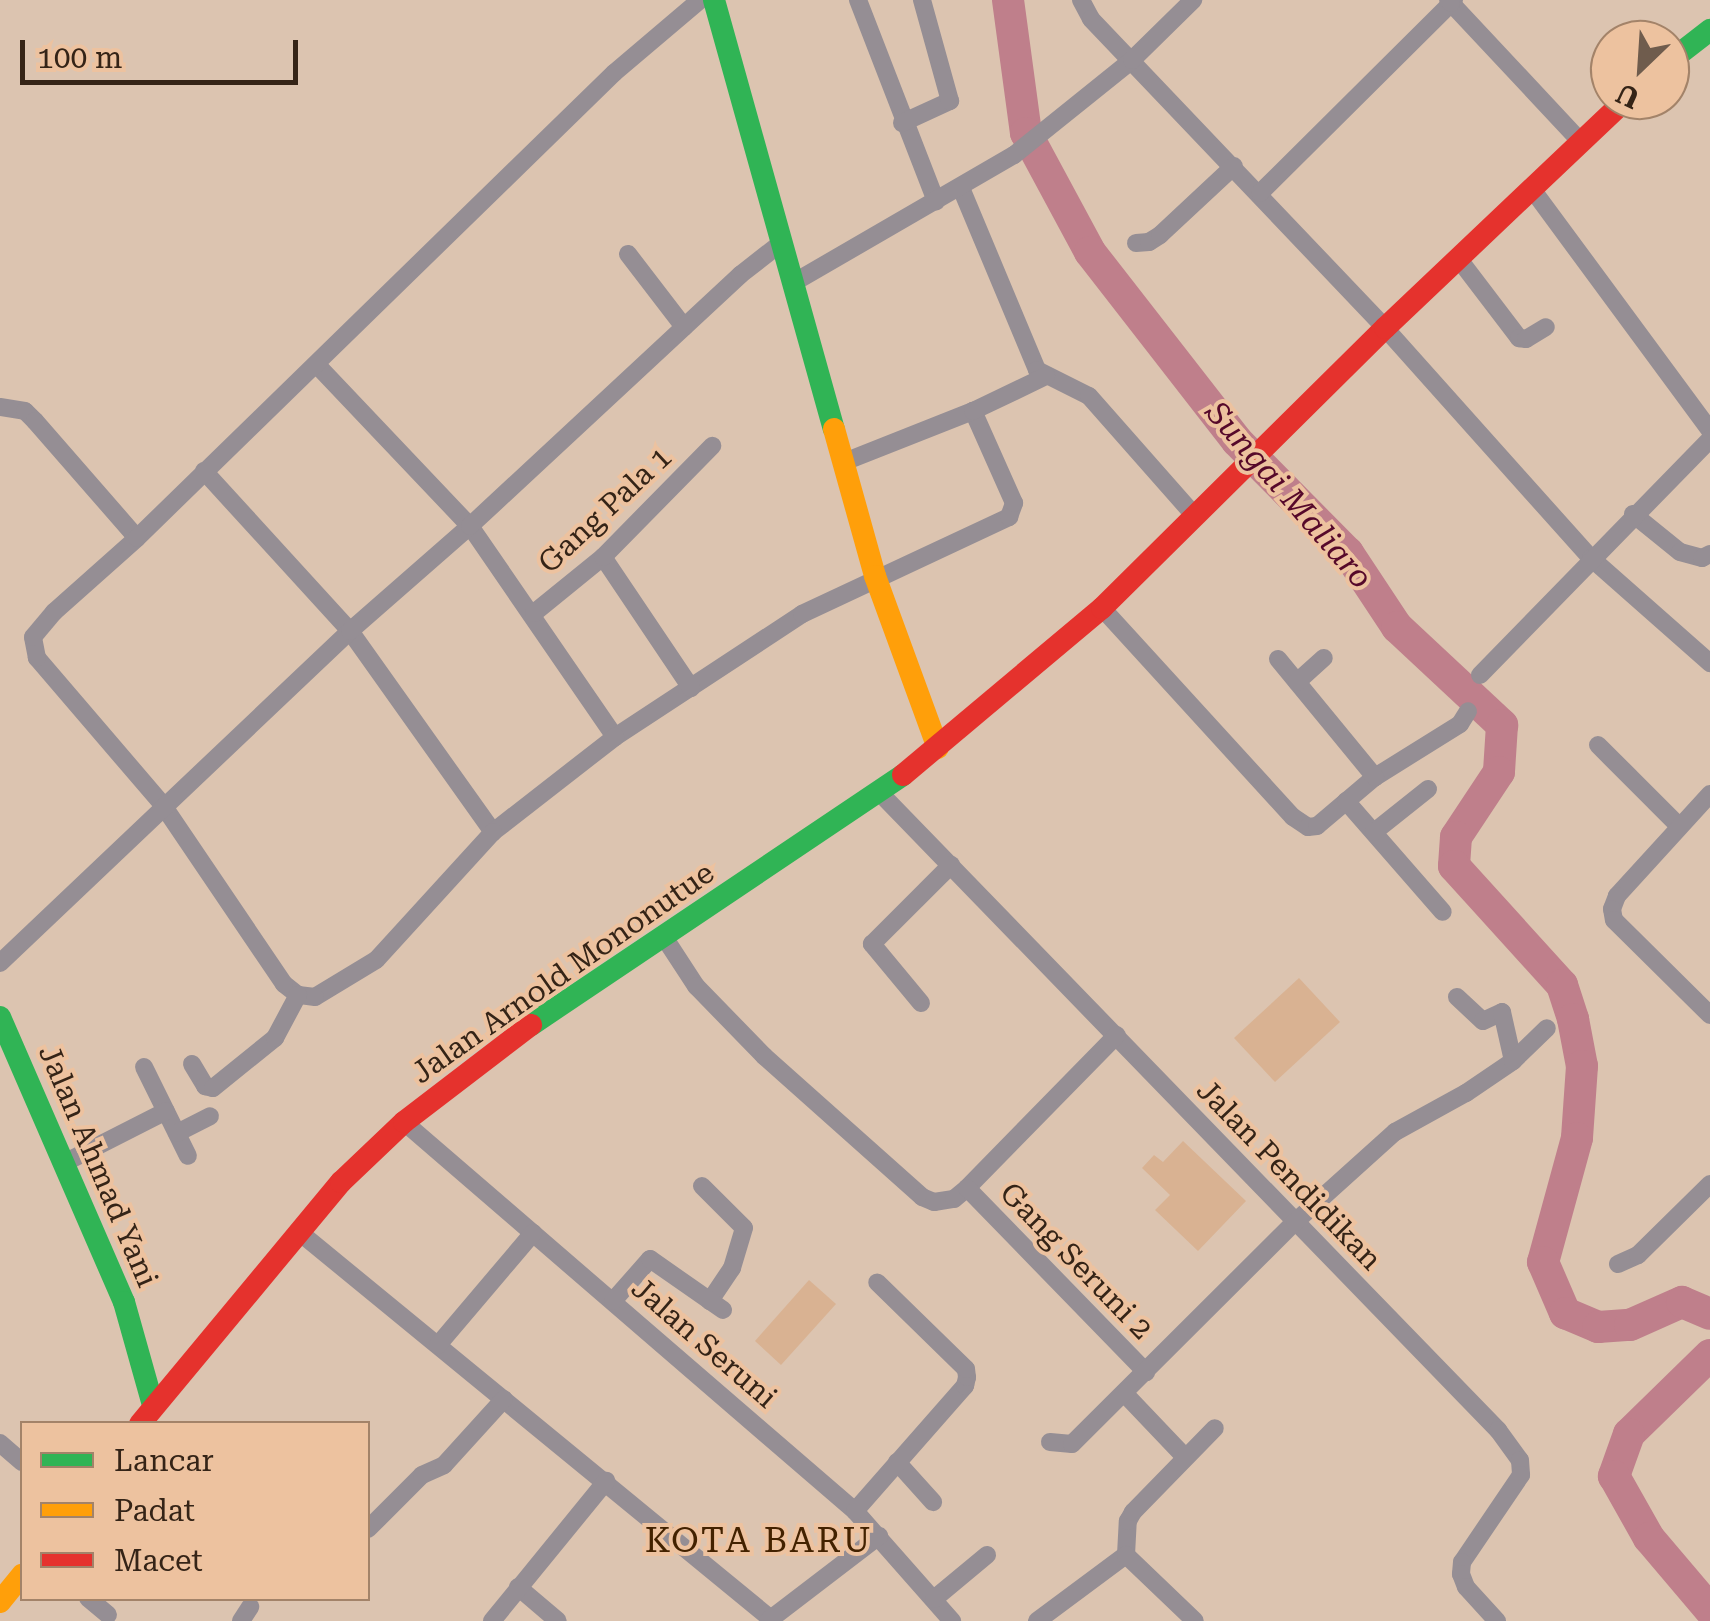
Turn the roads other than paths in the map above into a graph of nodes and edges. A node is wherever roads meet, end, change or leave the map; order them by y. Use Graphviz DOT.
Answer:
graph roads {
  1 [pos="700,0"];
  2 [pos="714,0"];
  3 [pos="858,0"];
  4 [pos="922,0"];
  5 [pos="1081,0"];
  6 [pos="1193,0"];
  7 [pos="1451,1"];
  8 [pos="1710,30"];
  9 [pos="1690,46"];
  10 [pos="1132,60"];
  11 [pos="1602,120"];
  12 [pos="902,123"];
  13 [pos="1579,140"];
  14 [pos="1234,166"];
  15 [pos="962,188"];
  16 [pos="1532,189"];
  17 [pos="1260,193"];
  18 [pos="936,201"];
  19 [pos="1136,242"];
  20 [pos="780,244"];
  21 [pos="628,254"];
  22 [pos="1458,258"];
  23 [pos="793,283"];
  24 [pos="1546,326"];
  25 [pos="684,327"];
  26 [pos="1384,328"];
  27 [pos="317,365"];
  28 [pos="1046,376"];
  29 [pos="0,406"];
  30 [pos="972,411"];
  31 [pos="1710,430"];
  32 [pos="1710,438"];
  33 [pos="712,446"];
  34 [pos="844,462"];
  35 [pos="204,472"];
  36 [pos="1194,514"];
  37 [pos="1633,514"];
  38 [pos="470,526"];
  39 [pos="137,538"];
  40 [pos="1710,554"];
  41 [pos="603,557"];
  42 [pos="1591,558"];
  43 [pos="874,576"];
  44 [pos="1102,608"];
  45 [pos="534,613"];
  46 [pos="350,630"];
  47 [pos="1324,658"];
  48 [pos="1278,659"];
  49 [pos="1710,664"];
  50 [pos="1480,675"];
  51 [pos="1297,682"];
  52 [pos="690,688"];
  53 [pos="1468,710"];
  54 [pos="615,738"];
  55 [pos="1598,746"];
  56 [pos="938,748"];
  57 [pos="1375,777"];
  58 [pos="1428,789"];
  59 [pos="880,793"];
  60 [pos="1710,794"];
  61 [pos="1346,800"];
  62 [pos="162,804"];
  63 [pos="1679,826"];
  64 [pos="493,832"];
  65 [pos="1374,832"];
  66 [pos="951,865"];
  67 [pos="1443,912"];
  68 [pos="664,936"];
  69 [pos="0,964"];
  70 [pos="298,996"];
  71 [pos="1457,996"];
  72 [pos="921,1003"];
  73 [pos="1710,1015"];
  74 [pos="0,1017"];
  75 [pos="1547,1028"];
  76 [pos="1117,1035"];
  77 [pos="1513,1061"];
  78 [pos="192,1064"];
  79 [pos="144,1067"];
  80 [pos="166,1111"];
  81 [pos="210,1116"];
  82 [pos="404,1122"];
  83 [pos="176,1133"];
  84 [pos="188,1156"];
  85 [pos="66,1162"];
  86 [pos="1710,1184"];
  87 [pos="702,1186"];
  88 [pos="967,1188"];
  89 [pos="1295,1222"];
  90 [pos="298,1231"];
  91 [pos="533,1233"];
  92 [pos="1618,1264"];
  93 [pos="877,1282"];
  94 [pos="613,1301"];
  95 [pos="138,1340"];
  96 [pos="438,1346"];
  97 [pos="194,1354"];
  98 [pos="1146,1372"];
  99 [pos="1124,1393"];
  100 [pos="504,1399"];
  101 [pos="146,1414"];
  102 [pos="1215,1428"];
  103 [pos="1050,1442"];
  104 [pos="0,1443"];
  105 [pos="1185,1457"];
  106 [pos="20,1460"];
  107 [pos="898,1462"];
  108 [pos="606,1481"];
  109 [pos="932,1502"];
  110 [pos="854,1511"];
  111 [pos="370,1527"];
  112 [pos="879,1536"];
  113 [pos="987,1555"];
  114 [pos="1126,1555"];
  115 [pos="20,1577"];
  116 [pos="518,1587"];
  117 [pos="934,1598"];
  118 [pos="92,1601"];
  119 [pos="0,1602"];
  120 [pos="108,1615"];
  121 [pos="770,1620"];
  122 [pos="492,1621"];
  123 [pos="558,1621"];
  124 [pos="952,1621"];
  125 [pos="1037,1621"];
  126 [pos="1195,1621"];
  127 [pos="1497,1621"];
  1 -- 27 [label="street"];
  2 -- 20 [label="main road"];
  3 -- 12 [label="street"];
  4 -- 12 [label="street"];
  5 -- 10 [label="street"];
  6 -- 10 [label="street"];
  7 -- 13 [label="street"];
  7 -- 17 [label="street"];
  8 -- 9 [label="main road"];
  10 -- 14 [label="street"];
  10 -- 15 [label="street"];
  11 -- 13 [label="main road, Jalan Arnold Mononutue"];
  12 -- 18 [label="street"];
  13 -- 16 [label="main road, Jalan Arnold Mononutue"];
  14 -- 17 [label="street"];
  14 -- 19 [label="street"];
  15 -- 18 [label="street"];
  15 -- 28 [label="street"];
  16 -- 22 [label="main road, Jalan Arnold Mononutue"];
  16 -- 31 [label="street"];
  17 -- 26 [label="street"];
  18 -- 23 [label="street"];
  20 -- 23 [label="main road"];
  20 -- 25 [label="street"];
  21 -- 25 [label="street"];
  22 -- 24 [label="street"];
  22 -- 26 [label="main road, Jalan Arnold Mononutue"];
  23 -- 34 [label="main road"];
  25 -- 38 [label="street"];
  26 -- 36 [label="main road, Jalan Arnold Mononutue"];
  26 -- 42 [label="street"];
  27 -- 35 [label="street"];
  27 -- 38 [label="street"];
  28 -- 30 [label="street"];
  28 -- 36 [label="street"];
  29 -- 39 [label="street"];
  30 -- 34 [label="street"];
  30 -- 43 [label="street"];
  32 -- 37 [label="street"];
  33 -- 41 [label="street, Gang Pala 1"];
  34 -- 43 [label="main road"];
  35 -- 39 [label="street"];
  35 -- 46 [label="street"];
  36 -- 44 [label="main road, Jalan Arnold Mononutue"];
  37 -- 40 [label="street"];
  37 -- 42 [label="street"];
  38 -- 45 [label="street"];
  38 -- 46 [label="street"];
  39 -- 62 [label="street"];
  41 -- 45 [label="street, Gang Pala 1"];
  41 -- 52 [label="street"];
  42 -- 49 [label="street"];
  42 -- 50 [label="street"];
  43 -- 52 [label="street"];
  43 -- 56 [label="main road"];
  44 -- 56 [label="main road, Jalan Arnold Mononutue"];
  44 -- 61 [label="street"];
  45 -- 54 [label="street"];
  46 -- 62 [label="street"];
  46 -- 64 [label="street"];
  47 -- 51 [label="street"];
  48 -- 51 [label="street"];
  51 -- 57 [label="street"];
  52 -- 54 [label="street"];
  53 -- 57 [label="street"];
  54 -- 64 [label="street"];
  55 -- 63 [label="street"];
  56 -- 59 [label="main road, Jalan Arnold Mononutue"];
  57 -- 61 [label="street"];
  58 -- 65 [label="street"];
  59 -- 66 [label="street, Jalan Pendidikan"];
  59 -- 68 [label="main road, Jalan Arnold Mononutue"];
  60 -- 63 [label="street"];
  61 -- 65 [label="street"];
  62 -- 69 [label="street"];
  62 -- 70 [label="street"];
  63 -- 73 [label="street"];
  64 -- 70 [label="street"];
  65 -- 67 [label="street"];
  66 -- 72 [label="street"];
  66 -- 76 [label="street, Jalan Pendidikan"];
  68 -- 82 [label="main road, Jalan Arnold Mononutue"];
  68 -- 88 [label="street"];
  70 -- 78 [label="street"];
  71 -- 77 [label="street"];
  74 -- 85 [label="main road, Jalan Ahmad Yani"];
  75 -- 77 [label="street"];
  76 -- 88 [label="street"];
  76 -- 89 [label="street, Jalan Pendidikan"];
  77 -- 89 [label="street"];
  79 -- 80 [label="street"];
  80 -- 83 [label="street"];
  80 -- 85 [label="street"];
  81 -- 83 [label="street"];
  82 -- 90 [label="main road, Jalan Arnold Mononutue"];
  82 -- 91 [label="street, Jalan Seruni"];
  83 -- 84 [label="street"];
  85 -- 95 [label="main road, Jalan Ahmad Yani"];
  86 -- 92 [label="street"];
  87 -- 94 [label="street"];
  88 -- 98 [label="street, Gang Seruni 2"];
  89 -- 98 [label="street"];
  89 -- 127 [label="street, Jalan Pendidikan"];
  90 -- 96 [label="street"];
  90 -- 97 [label="main road, Jalan Arnold Mononutue"];
  91 -- 94 [label="street, Jalan Seruni"];
  91 -- 96 [label="street"];
  93 -- 107 [label="street"];
  94 -- 110 [label="street, Jalan Seruni"];
  95 -- 97 [label="main road"];
  95 -- 101 [label="main road, Jalan Ahmad Yani"];
  96 -- 100 [label="street"];
  97 -- 101 [label="main road, Jalan Arnold Mononutue"];
  98 -- 99 [label="street"];
  99 -- 103 [label="street"];
  99 -- 105 [label="street"];
  100 -- 108 [label="street"];
  100 -- 111 [label="street"];
  102 -- 105 [label="street"];
  104 -- 106 [label="street"];
  105 -- 114 [label="street"];
  107 -- 109 [label="street"];
  107 -- 110 [label="street"];
  108 -- 116 [label="street"];
  108 -- 121 [label="street"];
  110 -- 112 [label="street, Jalan Seruni"];
  112 -- 117 [label="street, Jalan Seruni"];
  112 -- 121 [label="street"];
  113 -- 117 [label="street"];
  114 -- 125 [label="street"];
  114 -- 126 [label="street"];
  115 -- 119 [label="main road"];
  116 -- 122 [label="street"];
  116 -- 123 [label="street"];
  117 -- 124 [label="street, Jalan Seruni"];
  118 -- 120 [label="street"];
}
